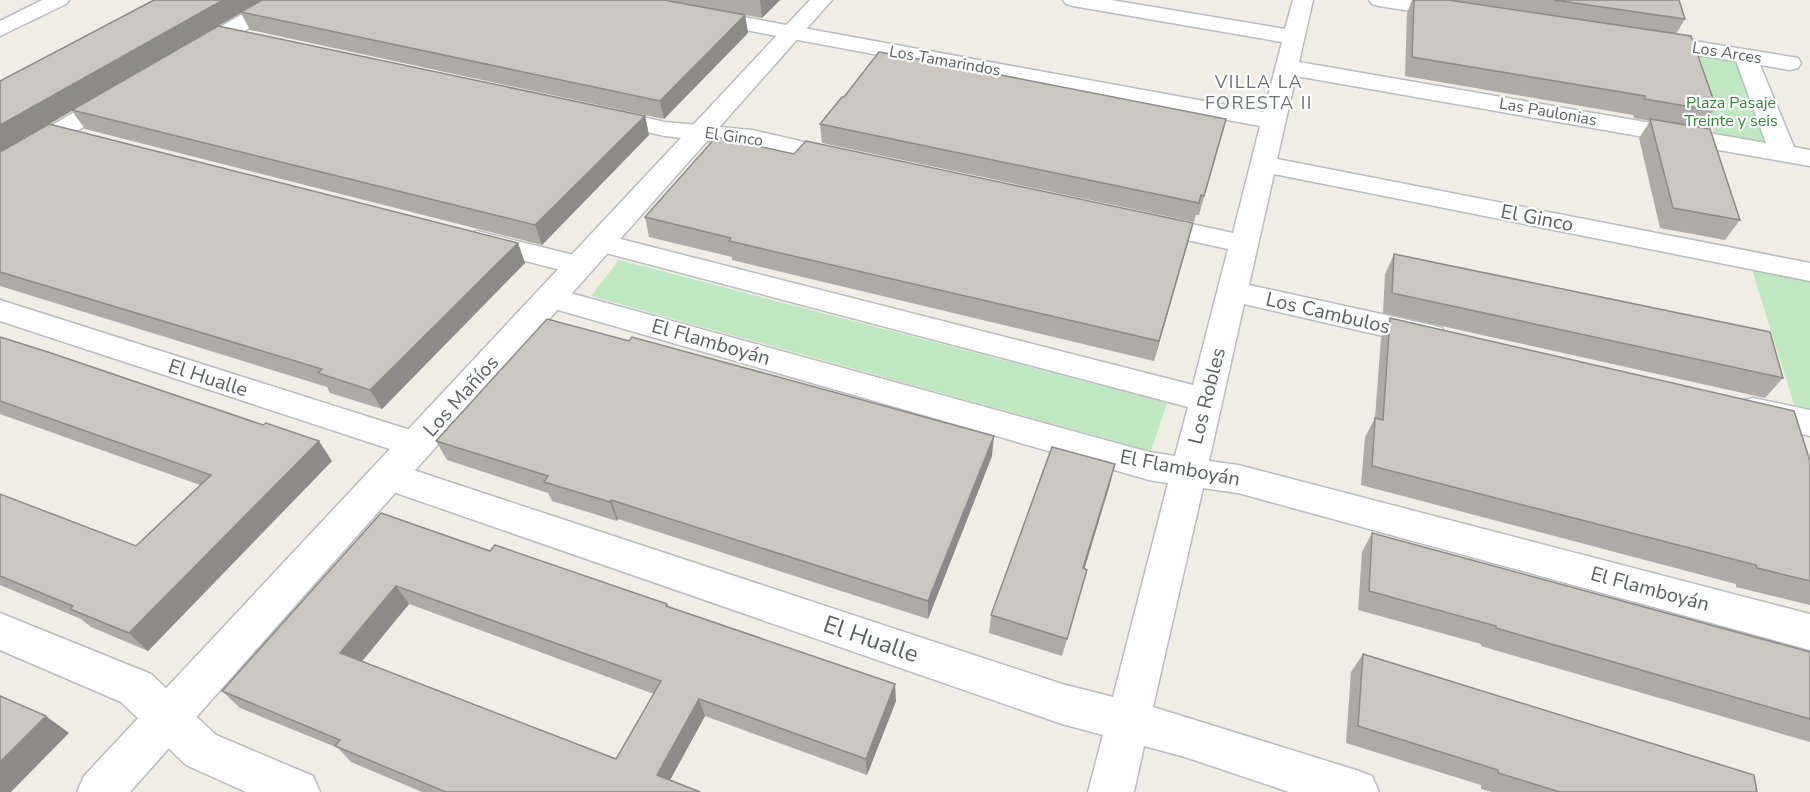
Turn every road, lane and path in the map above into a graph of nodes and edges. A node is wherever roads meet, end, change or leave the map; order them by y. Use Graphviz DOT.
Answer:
graph roads {
  1 [pos="59,0"];
  2 [pos="282,0"];
  3 [pos="616,0"];
  4 [pos="822,0"];
  5 [pos="1073,0"];
  6 [pos="1303,0"];
  7 [pos="1379,0"];
  8 [pos="1473,14"];
  9 [pos="0,29"];
  10 [pos="793,33"];
  11 [pos="225,34"];
  12 [pos="1627,38"];
  13 [pos="260,41"];
  14 [pos="1290,52"];
  15 [pos="1745,56"];
  16 [pos="176,63"];
  17 [pos="1790,63"];
  18 [pos="137,86"];
  19 [pos="584,111"];
  20 [pos="1274,121"];
  21 [pos="59,132"];
  22 [pos="701,133"];
  23 [pos="94,141"];
  24 [pos="1783,153"];
  25 [pos="1810,158"];
  26 [pos="866,163"];
  27 [pos="1263,164"];
  28 [pos="0,166"];
  29 [pos="1118,217"];
  30 [pos="453,233"];
  31 [pos="1244,244"];
  32 [pos="590,255"];
  33 [pos="1810,272"];
  34 [pos="1232,291"];
  35 [pos="552,298"];
  36 [pos="0,310"];
  37 [pos="1454,342"];
  38 [pos="1206,400"];
  39 [pos="1730,405"];
  40 [pos="1810,423"];
  41 [pos="417,445"];
  42 [pos="1189,471"];
  43 [pos="388,476"];
  44 [pos="0,631"];
  45 [pos="1810,632"];
  46 [pos="167,719"];
  47 [pos="1129,721"];
  48 [pos="100,792"];
  49 [pos="297,792"];
  50 [pos="1111,792"];
  51 [pos="1356,792"];
  1 -- 9 [label="street"];
  2 -- 11 [label="street"];
  3 -- 10 [label="street, Los Tamarindos"];
  4 -- 10 [label="street, Los Mañíos"];
  5 -- 14 [label="street, Las Paulonias"];
  6 -- 14 [label="street, Los Robles"];
  7 -- 8 [label="street"];
  10 -- 20 [label="street, Los Tamarindos"];
  10 -- 22 [label="street, Los Mañíos"];
  11 -- 13 [label="street"];
  11 -- 16 [label="street"];
  12 -- 15 [label="street, Los Arces"];
  14 -- 20 [label="street, Los Robles"];
  14 -- 24 [label="street, Las Paulonias"];
  15 -- 17 [label="street, Los Arces"];
  15 -- 24 [label="street"];
  18 -- 21 [label="street"];
  19 -- 22 [label="street, El Ginco"];
  20 -- 27 [label="street, Los Robles"];
  21 -- 23 [label="street"];
  21 -- 28 [label="street"];
  22 -- 26 [label="street, El Ginco"];
  22 -- 32 [label="street, Los Mañíos"];
  24 -- 25 [label="street, Las Paulonias"];
  27 -- 31 [label="street, Los Robles"];
  27 -- 33 [label="street, El Ginco"];
  29 -- 31 [label="street"];
  30 -- 32 [label="street"];
  31 -- 34 [label="street, Los Robles"];
  32 -- 35 [label="street, Los Mañíos"];
  32 -- 38 [label="street"];
  34 -- 37 [label="street, Los Cambulos"];
  34 -- 38 [label="street, Los Robles"];
  35 -- 41 [label="street, Los Mañíos"];
  35 -- 42 [label="street, El Flamboyán"];
  36 -- 41 [label="street, El Hualle"];
  38 -- 42 [label="street, Los Robles"];
  39 -- 40 [label="street"];
  41 -- 43 [label="street, Los Mañíos"];
  42 -- 45 [label="street, El Flamboyán"];
  42 -- 47 [label="street, Los Robles"];
  43 -- 46 [label="street, Los Mañíos"];
  43 -- 47 [label="street, El Hualle"];
  44 -- 46 [label="street"];
  46 -- 48 [label="street, Los Mañíos"];
  46 -- 49 [label="street"];
  47 -- 50 [label="street, Los Robles"];
  47 -- 51 [label="street, El Hualle"];
}
